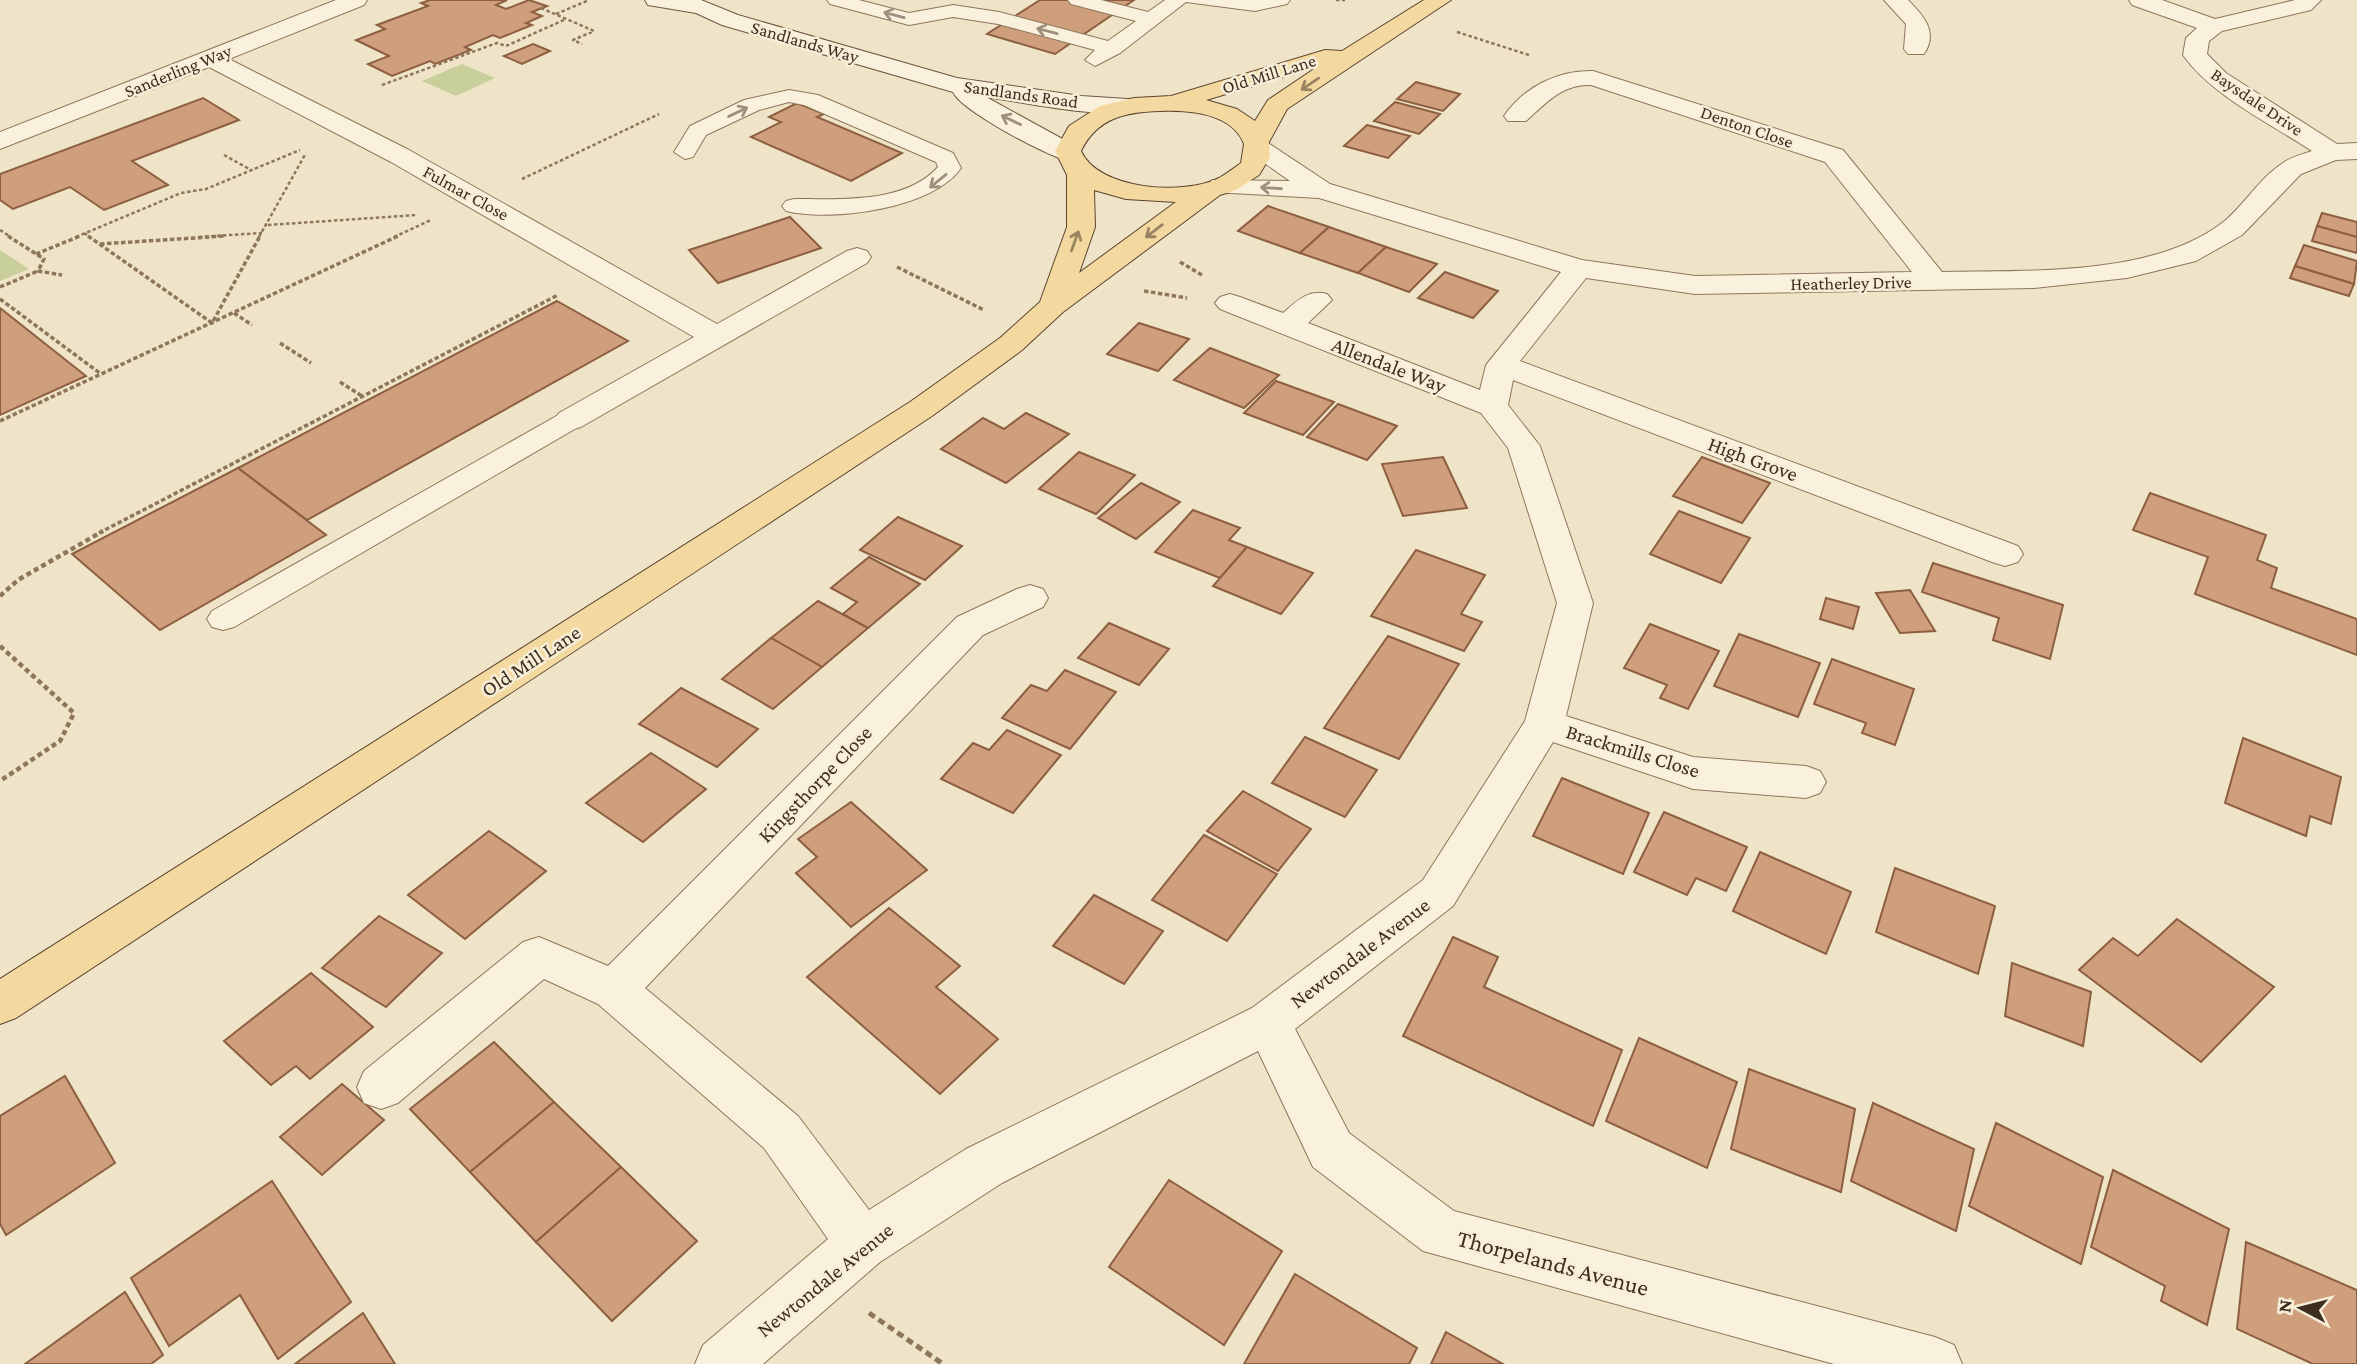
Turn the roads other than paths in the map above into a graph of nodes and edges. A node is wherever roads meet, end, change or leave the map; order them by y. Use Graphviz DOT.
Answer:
graph roads {
  1 [pos="356,0"];
  2 [pos="656,0"];
  3 [pos="836,0"];
  4 [pos="1004,0"];
  5 [pos="1078,0"];
  6 [pos="1178,0"];
  7 [pos="1194,0"];
  8 [pos="1280,0"];
  9 [pos="1440,0"];
  10 [pos="1895,0"];
  11 [pos="2140,0"];
  12 [pos="2310,0"];
  13 [pos="706,4"];
  14 [pos="947,6"];
  15 [pos="1152,19"];
  16 [pos="2214,26"];
  17 [pos="1131,35"];
  18 [pos="1366,45"];
  19 [pos="1916,49"];
  20 [pos="209,58"];
  21 [pos="955,85"];
  22 [pos="1172,103"];
  23 [pos="1134,105"];
  24 [pos="1517,116"];
  25 [pos="0,142"];
  26 [pos="1258,145"];
  27 [pos="1863,146"];
  28 [pos="685,152"];
  29 [pos="2345,152"];
  30 [pos="1834,156"];
  31 [pos="1074,163"];
  32 [pos="1215,188"];
  33 [pos="1321,190"];
  34 [pos="794,206"];
  35 [pos="857,257"];
  36 [pos="1579,268"];
  37 [pos="1935,282"];
  38 [pos="1318,300"];
  39 [pos="1230,303"];
  40 [pos="1053,306"];
  41 [pos="1287,325"];
  42 [pos="717,337"];
  43 [pos="1497,385"];
  44 [pos="570,420"];
  45 [pos="2005,554"];
  46 [pos="1031,598"];
  47 [pos="222,619"];
  48 [pos="1545,724"];
  49 [pos="1806,782"];
  50 [pos="614,990"];
  51 [pos="0,1004"];
  52 [pos="1268,1023"];
  53 [pos="381,1087"];
  54 [pos="862,1244"];
  55 [pos="722,1364"];
  56 [pos="1935,1364"];
  1 -- 20 [label="street, Sanderling Way"];
  2 -- 13 [label="street, Sandlands Way"];
  14 -- 3 [label="lane, one-way"];
  4 -- 17 [label="lane"];
  5 -- 15 [label="lane"];
  6 -- 15 [label="lane"];
  7 -- 8 [label="lane"];
  9 -- 18 [label="main road, Old Mill Lane"];
  10 -- 19 [label="street"];
  11 -- 16 [label="street"];
  12 -- 16 [label="street"];
  13 -- 21 [label="street, Sandlands Way"];
  17 -- 14 [label="lane, one-way"];
  15 -- 17 [label="lane"];
  16 -- 29 [label="street, Baysdale Drive"];
  18 -- 22 [label="main road, Old Mill Lane"];
  18 -- 26 [label="main road, Old Mill Lane, one-way"];
  20 -- 25 [label="street, Sanderling Way"];
  20 -- 42 [label="street, Fulmar Close"];
  21 -- 23 [label="street, Sandlands Road"];
  31 -- 21 [label="street, Sandlands Road, one-way"];
  22 -- 23 [label="main road, Old Mill Lane"];
  22 -- 26 [label="main road, Old Mill Lane"];
  23 -- 31 [label="main road, Old Mill Lane"];
  24 -- 30 [label="street, Denton Close"];
  26 -- 32 [label="main road, Old Mill Lane"];
  26 -- 33 [label="street, Heatherley Drive"];
  27 -- 30 [label="street"];
  28 -- 34 [label="lane, one-way"];
  29 -- 37 [label="street, Heatherley Drive"];
  30 -- 37 [label="street"];
  31 -- 32 [label="main road, Old Mill Lane"];
  40 -- 31 [label="main road, Old Mill Lane, one-way"];
  33 -- 32 [label="street, Heatherley Drive, one-way"];
  32 -- 40 [label="main road, Old Mill Lane, one-way"];
  33 -- 36 [label="street, Heatherley Drive"];
  35 -- 42 [label="street"];
  36 -- 37 [label="street, Heatherley Drive"];
  36 -- 43 [label="street"];
  38 -- 41 [label="street"];
  39 -- 41 [label="street, Allendale Way"];
  40 -- 51 [label="main road, Old Mill Lane"];
  41 -- 43 [label="street, Allendale Way"];
  42 -- 44 [label="street"];
  43 -- 45 [label="street, High Grove"];
  43 -- 48 [label="street, Newtondale Avenue"];
  44 -- 47 [label="lane"];
  46 -- 50 [label="street, Kingsthorpe Close"];
  48 -- 49 [label="street, Brackmills Close"];
  48 -- 52 [label="street, Newtondale Avenue"];
  50 -- 53 [label="street"];
  50 -- 54 [label="street"];
  52 -- 54 [label="street, Newtondale Avenue"];
  52 -- 56 [label="street, Thorpelands Avenue"];
  54 -- 55 [label="street, Newtondale Avenue"];
}
